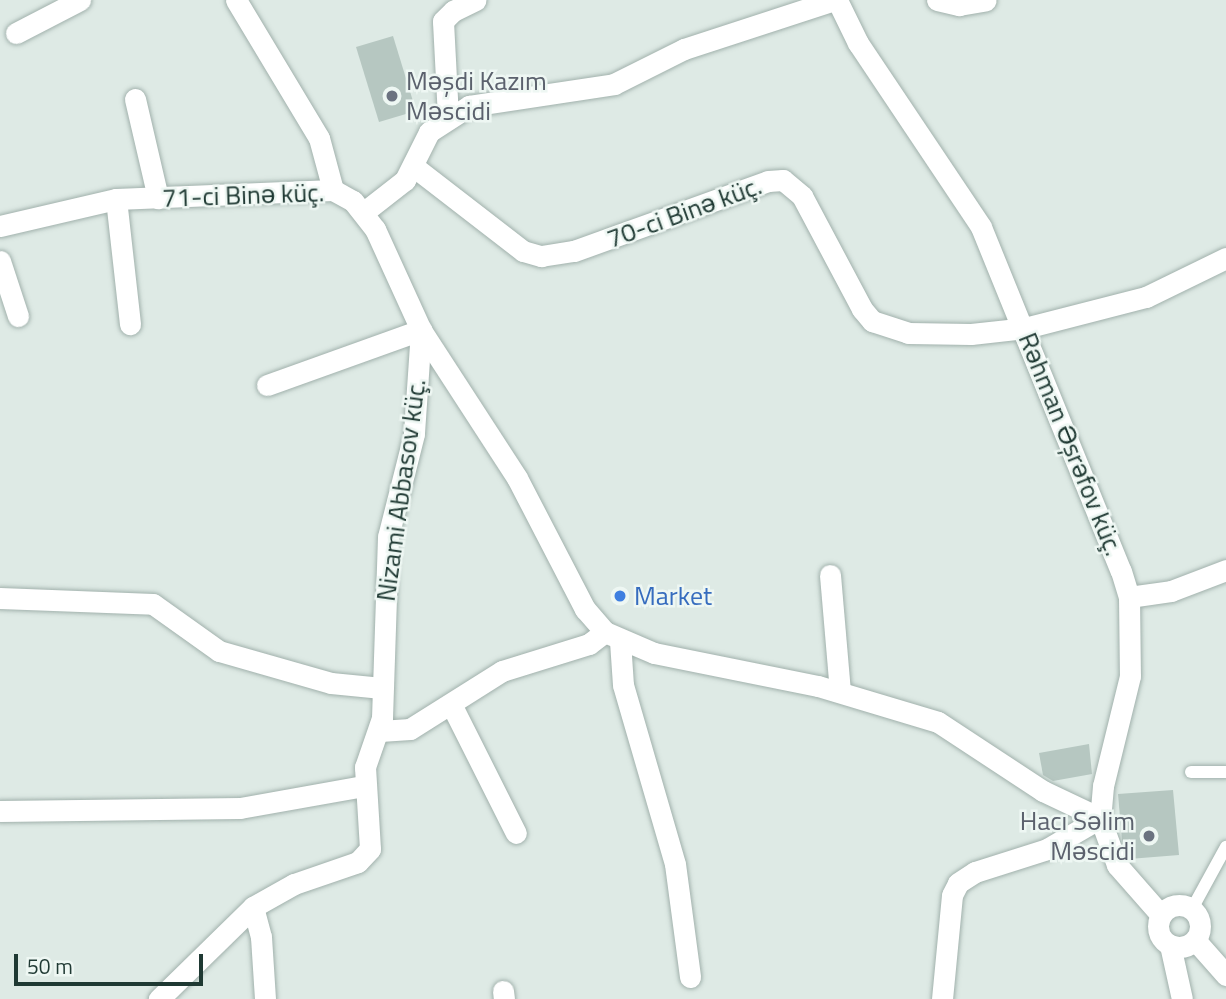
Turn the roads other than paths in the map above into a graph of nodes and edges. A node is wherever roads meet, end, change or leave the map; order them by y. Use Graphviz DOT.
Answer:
graph roads {
  1 [pos="80,0"];
  2 [pos="236,0"];
  3 [pos="477,0"];
  4 [pos="835,0"];
  5 [pos="937,0"];
  6 [pos="986,0"];
  7 [pos="16,33"];
  8 [pos="135,99"];
  9 [pos="448,117"];
  10 [pos="413,166"];
  11 [pos="333,190"];
  12 [pos="158,198"];
  13 [pos="116,199"];
  14 [pos="364,212"];
  15 [pos="0,226"];
  16 [pos="1226,258"];
  17 [pos="0,261"];
  18 [pos="18,316"];
  19 [pos="130,324"];
  20 [pos="1025,328"];
  21 [pos="421,330"];
  22 [pos="267,385"];
  23 [pos="1226,570"];
  24 [pos="830,575"];
  25 [pos="1129,597"];
  26 [pos="0,598"];
  27 [pos="613,636"];
  28 [pos="382,688"];
  29 [pos="840,692"];
  30 [pos="452,706"];
  31 [pos="380,731"];
  32 [pos="1191,772"];
  33 [pos="1226,772"];
  34 [pos="363,786"];
  35 [pos="0,811"];
  36 [pos="1100,818"];
  37 [pos="516,833"];
  38 [pos="1226,847"];
  39 [pos="253,907"];
  40 [pos="1192,909"];
  41 [pos="1161,915"];
  42 [pos="1195,940"];
  43 [pos="1170,945"];
  44 [pos="1226,975"];
  45 [pos="690,977"];
  46 [pos="159,999"];
  47 [pos="265,999"];
  48 [pos="942,999"];
  49 [pos="1182,999"];
  1 -- 7 [label="street"];
  2 -- 11 [label="street"];
  3 -- 9 [label="street"];
  4 -- 9 [label="street, 71-ci Binə küç."];
  4 -- 20 [label="street, Rəhman Əşrəfov küç."];
  5 -- 6 [label="street"];
  8 -- 12 [label="street"];
  9 -- 10 [label="street, 71-ci Binə küç."];
  10 -- 14 [label="street, 71-ci Binə küç."];
  10 -- 20 [label="street, 70-ci Binə küç."];
  11 -- 12 [label="street, 71-ci Binə küç."];
  11 -- 14 [label="street, 71-ci Binə küç."];
  12 -- 13 [label="street, 71-ci Binə küç."];
  13 -- 15 [label="street, 71-ci Binə küç."];
  13 -- 19 [label="street"];
  14 -- 21 [label="street, Nizami Abbasov küç."];
  16 -- 20 [label="street, 70-ci Binə küç."];
  17 -- 18 [label="street"];
  20 -- 25 [label="street, Rəhman Əşrəfov küç."];
  21 -- 22 [label="street"];
  21 -- 27 [label="street"];
  21 -- 28 [label="street, Nizami Abbasov küç."];
  23 -- 25 [label="street"];
  24 -- 29 [label="street"];
  25 -- 36 [label="street, Rəhman Əşrəfov küç."];
  26 -- 28 [label="street"];
  27 -- 29 [label="street"];
  27 -- 30 [label="street"];
  27 -- 45 [label="street"];
  28 -- 31 [label="street, Nizami Abbasov küç."];
  29 -- 36 [label="street"];
  30 -- 31 [label="street"];
  30 -- 37 [label="street"];
  31 -- 34 [label="street, Nizami Abbasov küç."];
  32 -- 33 [label="lane"];
  34 -- 35 [label="street"];
  34 -- 39 [label="street, Nizami Abbasov küç."];
  36 -- 41 [label="street, Rəhman Əşrəfov küç."];
  36 -- 48 [label="street"];
  38 -- 40 [label="lane"];
  39 -- 46 [label="street, Nizami Abbasov küç."];
  39 -- 47 [label="street"];
  40 -- 41 [label="street"];
  40 -- 42 [label="street"];
  41 -- 43 [label="street"];
  42 -- 43 [label="street"];
  42 -- 44 [label="street"];
  43 -- 49 [label="street"];
}
